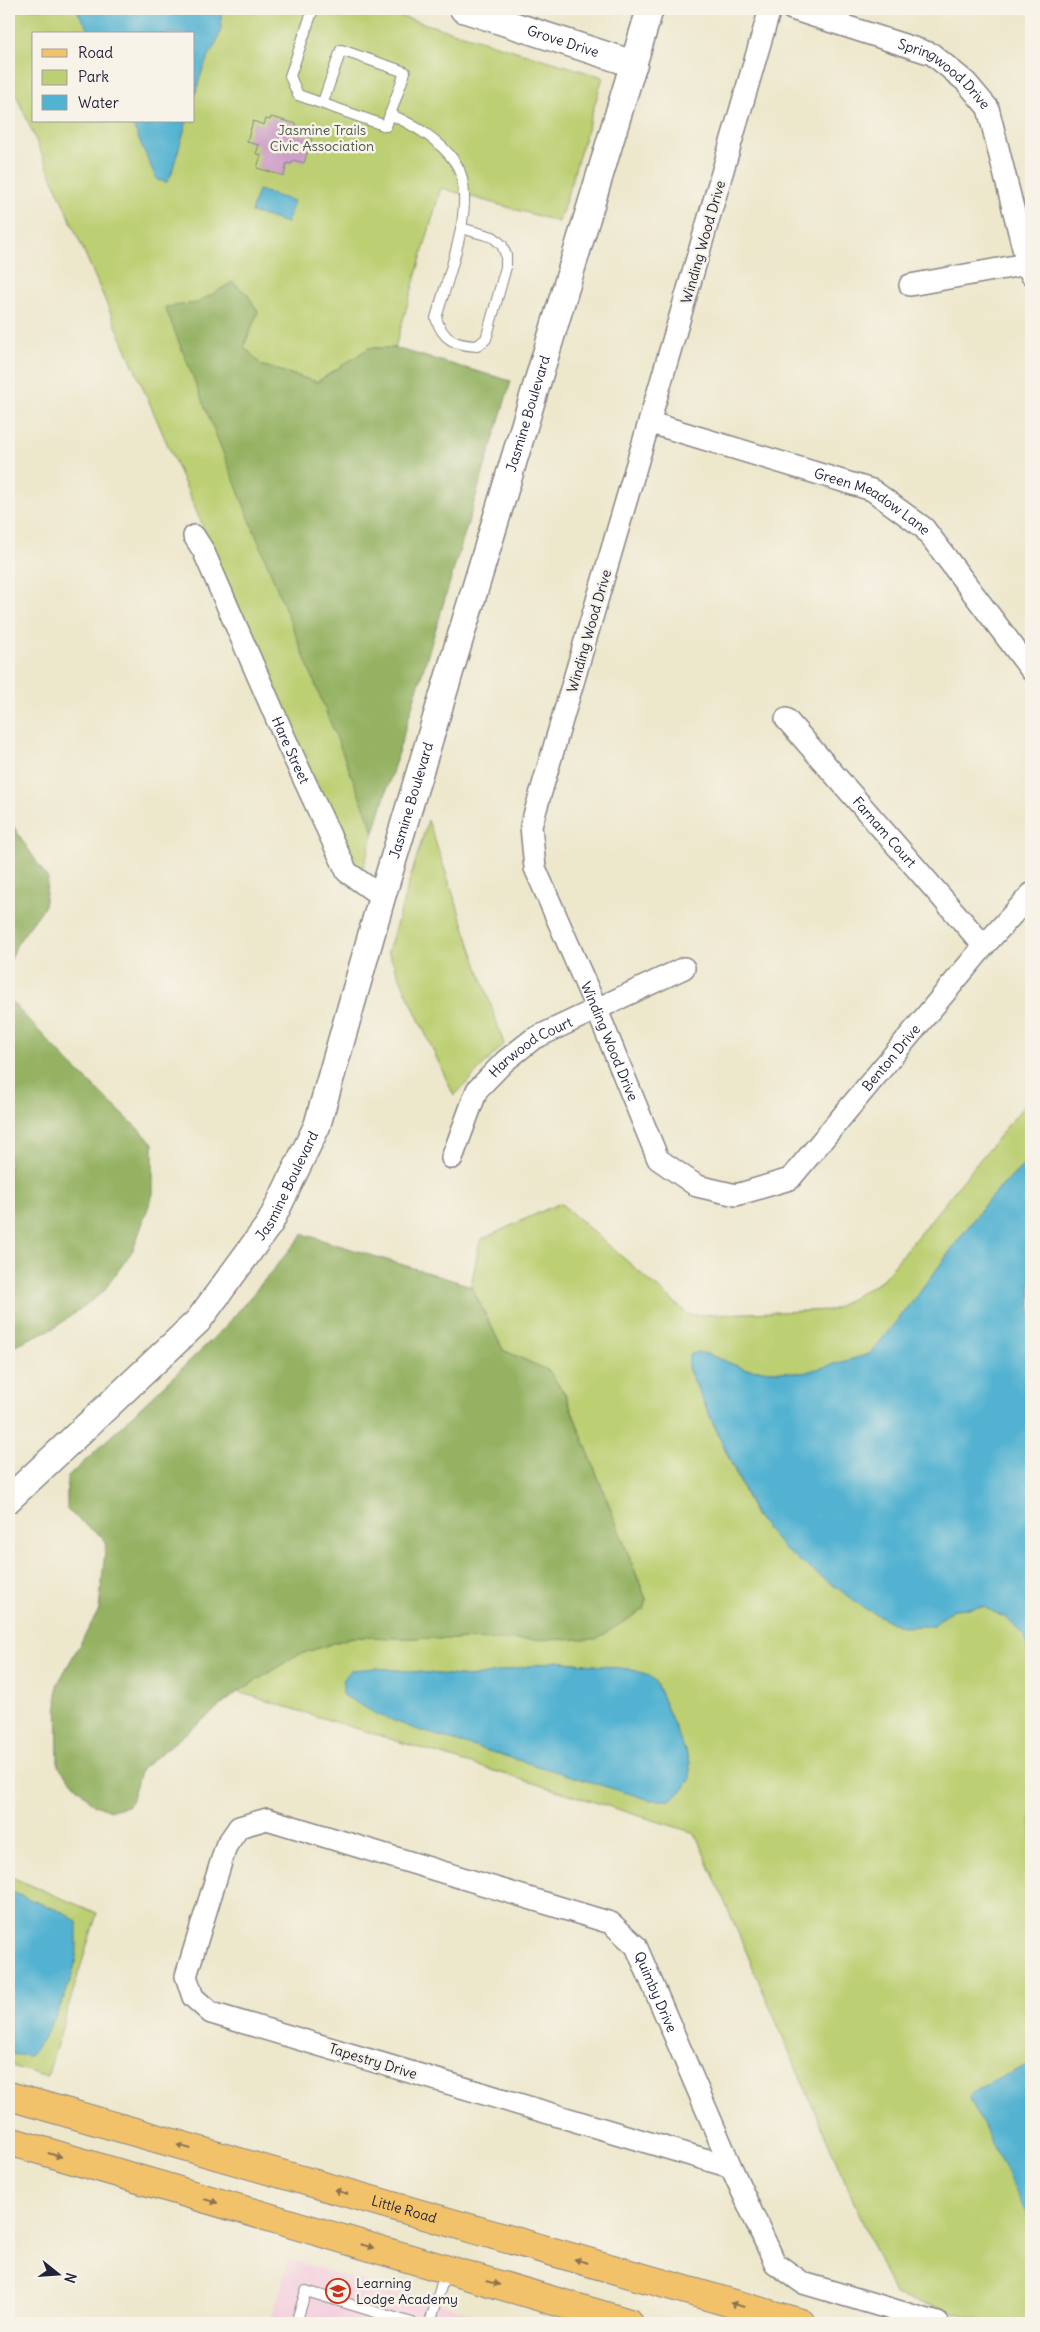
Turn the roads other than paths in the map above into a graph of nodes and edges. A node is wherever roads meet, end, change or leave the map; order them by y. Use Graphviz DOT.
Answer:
graph roads {
  1 [pos="313,9"];
  2 [pos="463,9"];
  3 [pos="650,9"];
  4 [pos="770,9"];
  5 [pos="792,9"];
  6 [pos="634,64"];
  7 [pos="322,102"];
  8 [pos="390,114"];
  9 [pos="461,228"];
  10 [pos="1029,269"];
  11 [pos="910,285"];
  12 [pos="651,423"];
  13 [pos="194,536"];
  14 [pos="1031,670"];
  15 [pos="786,719"];
  16 [pos="1031,894"];
  17 [pos="382,897"];
  18 [pos="984,946"];
  19 [pos="684,968"];
  20 [pos="597,1010"];
  21 [pos="452,1158"];
  22 [pos="736,1195"];
  23 [pos="9,1499"];
  24 [pos="239,1827"];
  25 [pos="9,2096"];
  26 [pos="9,2141"];
  27 [pos="731,2167"];
  28 [pos="446,2270"];
  29 [pos="296,2323"];
  30 [pos="412,2323"];
  31 [pos="430,2323"];
  32 [pos="629,2323"];
  33 [pos="801,2323"];
  34 [pos="938,2323"];
  1 -- 7 [label="lane"];
  2 -- 6 [label="street, Grove Drive"];
  3 -- 6 [label="street, Jasmine Boulevard"];
  4 -- 12 [label="street, Winding Wood Drive"];
  5 -- 10 [label="street, Springwood Drive"];
  6 -- 17 [label="street, Jasmine Boulevard"];
  7 -- 8 [label="lane"];
  7 -- 8 [label="lane"];
  8 -- 9 [label="lane"];
  9 -- 9 [label="lane"];
  10 -- 11 [label="street"];
  12 -- 14 [label="street, Green Meadow Lane"];
  12 -- 20 [label="street, Winding Wood Drive"];
  13 -- 17 [label="street, Hare Street"];
  15 -- 18 [label="street, Farnam Court"];
  16 -- 18 [label="street, Benton Drive"];
  17 -- 23 [label="street, Jasmine Boulevard"];
  18 -- 22 [label="street, Benton Drive"];
  19 -- 20 [label="street, Harwood Court"];
  20 -- 21 [label="street, Harwood Court"];
  20 -- 22 [label="street, Winding Wood Drive"];
  24 -- 27 [label="street, Quimby Drive"];
  24 -- 27 [label="street, Tapestry Drive"];
  33 -- 25 [label="main road, Little Road, one-way"];
  26 -- 28 [label="main road, one-way"];
  27 -- 34 [label="street, Quimby Drive"];
  28 -- 31 [label="lane"];
  28 -- 32 [label="main road, one-way"];
  29 -- 30 [label="lane"];
}
